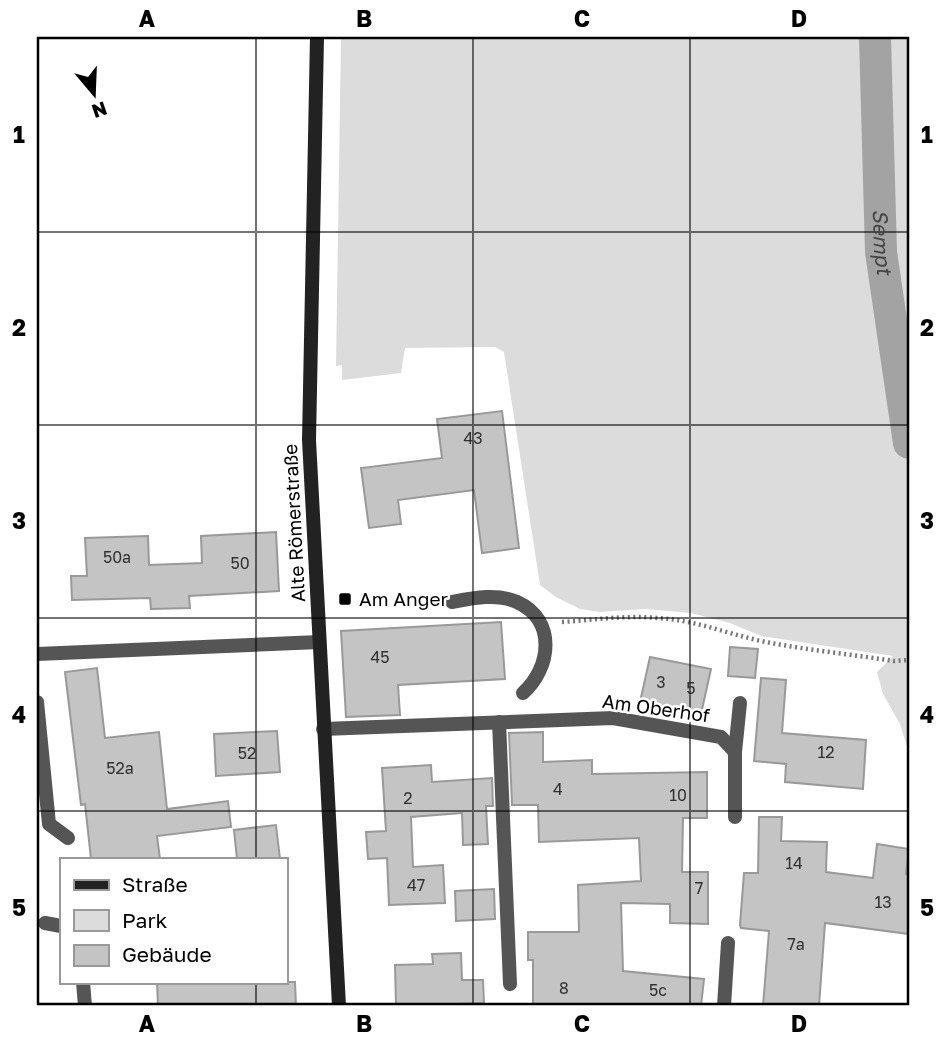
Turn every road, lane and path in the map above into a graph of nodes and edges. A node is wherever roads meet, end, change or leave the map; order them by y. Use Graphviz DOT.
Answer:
graph roads {
  1 [pos="317,37"];
  2 [pos="452,602"];
  3 [pos="540,624"];
  4 [pos="319,642"];
  5 [pos="37,654"];
  6 [pos="909,660"];
  7 [pos="523,693"];
  8 [pos="37,702"];
  9 [pos="740,703"];
  10 [pos="499,722"];
  11 [pos="323,729"];
  12 [pos="736,752"];
  13 [pos="735,817"];
  14 [pos="68,838"];
  15 [pos="45,923"];
  16 [pos="60,926"];
  17 [pos="728,943"];
  18 [pos="83,984"];
  19 [pos="510,985"];
  20 [pos="85,1006"];
  21 [pos="339,1006"];
  22 [pos="723,1006"];
  1 -- 4 [label="main road, Alte Römerstraße"];
  2 -- 3 [label="street"];
  3 -- 6 [label="path"];
  3 -- 7 [label="street"];
  4 -- 5 [label="street"];
  4 -- 11 [label="main road, Alte Römerstraße"];
  8 -- 14 [label="street"];
  9 -- 12 [label="street"];
  10 -- 11 [label="street, Am Oberhof"];
  10 -- 12 [label="street, Am Oberhof"];
  10 -- 19 [label="street"];
  11 -- 21 [label="main road, Alte Römerstraße"];
  12 -- 13 [label="street"];
  15 -- 16 [label="street"];
  17 -- 22 [label="street"];
  18 -- 20 [label="street"];
}
